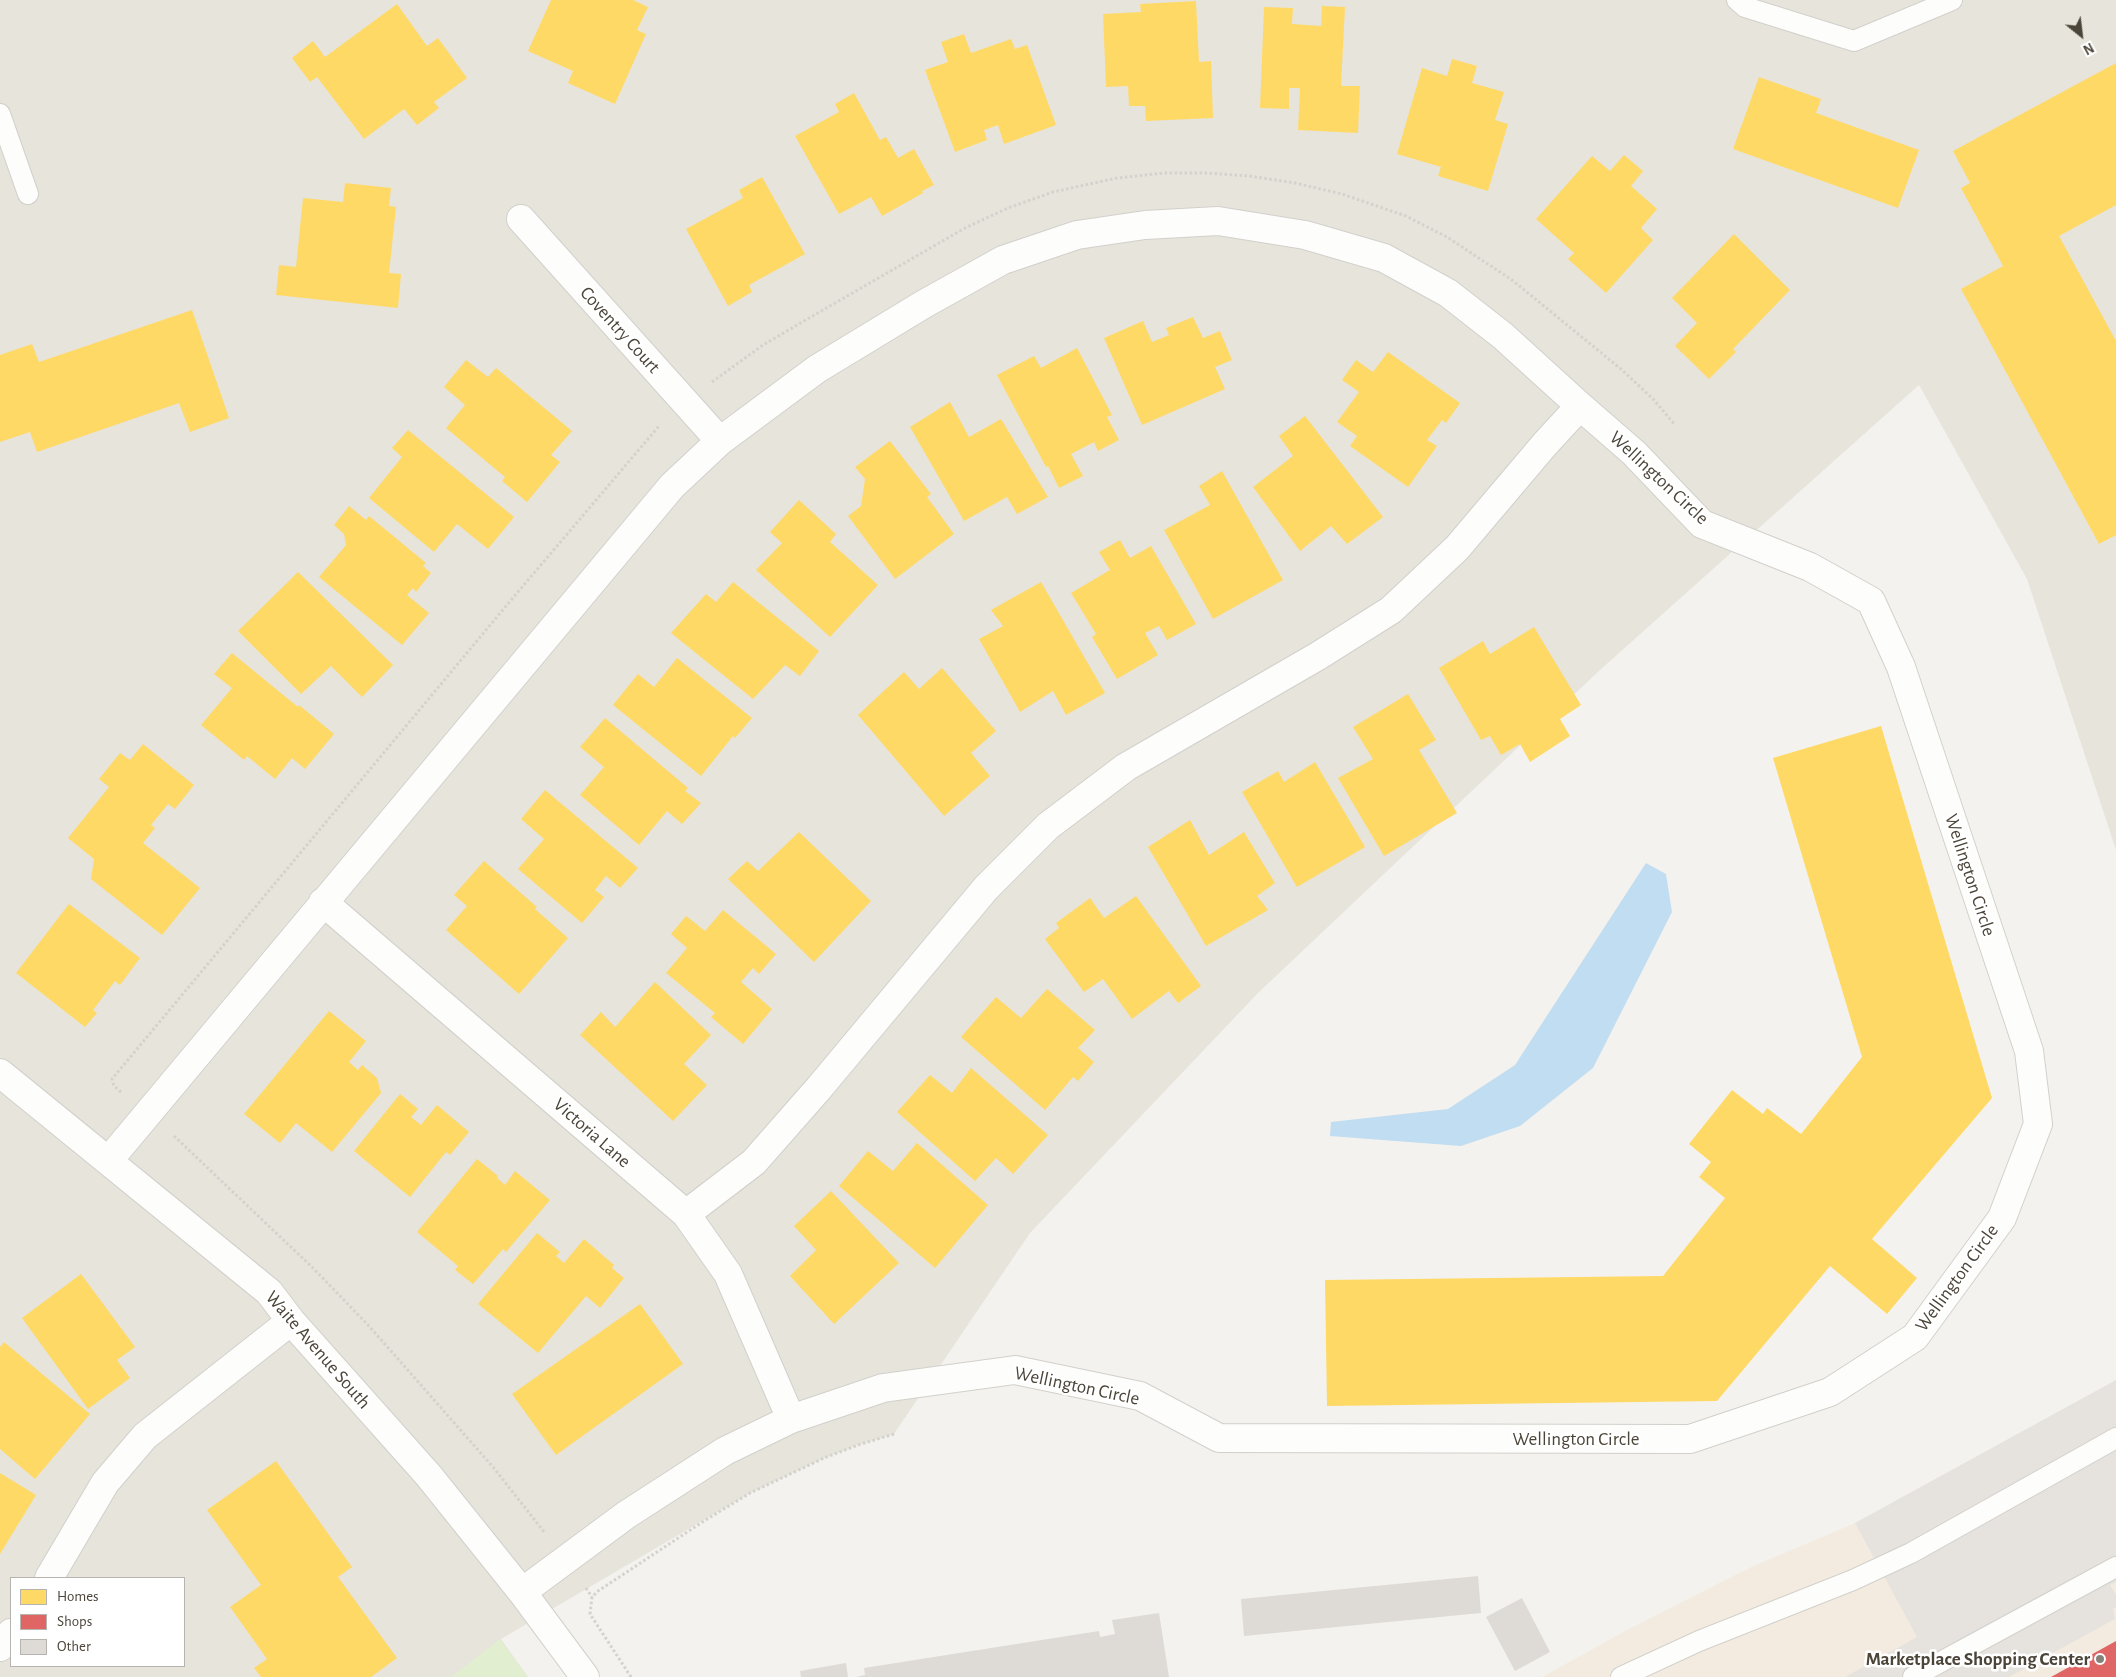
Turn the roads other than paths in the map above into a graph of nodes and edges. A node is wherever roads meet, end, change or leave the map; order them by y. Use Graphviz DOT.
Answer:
graph roads {
  1 [pos="1737,0"];
  2 [pos="1952,0"];
  3 [pos="0,114"];
  4 [pos="28,194"];
  5 [pos="521,219"];
  6 [pos="1580,406"];
  7 [pos="720,441"];
  8 [pos="323,902"];
  9 [pos="0,1073"];
  10 [pos="109,1160"];
  11 [pos="686,1214"];
  12 [pos="291,1321"];
  13 [pos="791,1419"];
  14 [pos="2116,1438"];
  15 [pos="2116,1567"];
  16 [pos="50,1577"];
  17 [pos="522,1592"];
  18 [pos="10,1634"];
  19 [pos="0,1647"];
  20 [pos="585,1677"];
  21 [pos="1621,1677"];
  22 [pos="1913,1677"];
  1 -- 2 [label="lane"];
  3 -- 4 [label="lane"];
  5 -- 7 [label="street, Coventry Court"];
  6 -- 7 [label="street, Wellington Circle"];
  6 -- 11 [label="street"];
  6 -- 13 [label="street, Wellington Circle"];
  7 -- 8 [label="street, Wellington Circle"];
  8 -- 10 [label="street, Wellington Circle"];
  8 -- 11 [label="street, Victoria Lane"];
  9 -- 10 [label="street, Waite Avenue South"];
  10 -- 12 [label="street, Waite Avenue South"];
  11 -- 13 [label="street, Victoria Lane"];
  12 -- 16 [label="street"];
  12 -- 17 [label="street, Waite Avenue South"];
  13 -- 17 [label="street, Wellington Circle"];
  14 -- 21 [label="lane"];
  15 -- 22 [label="lane"];
  17 -- 20 [label="street, Waite Avenue South"];
  18 -- 19 [label="street"];
}
